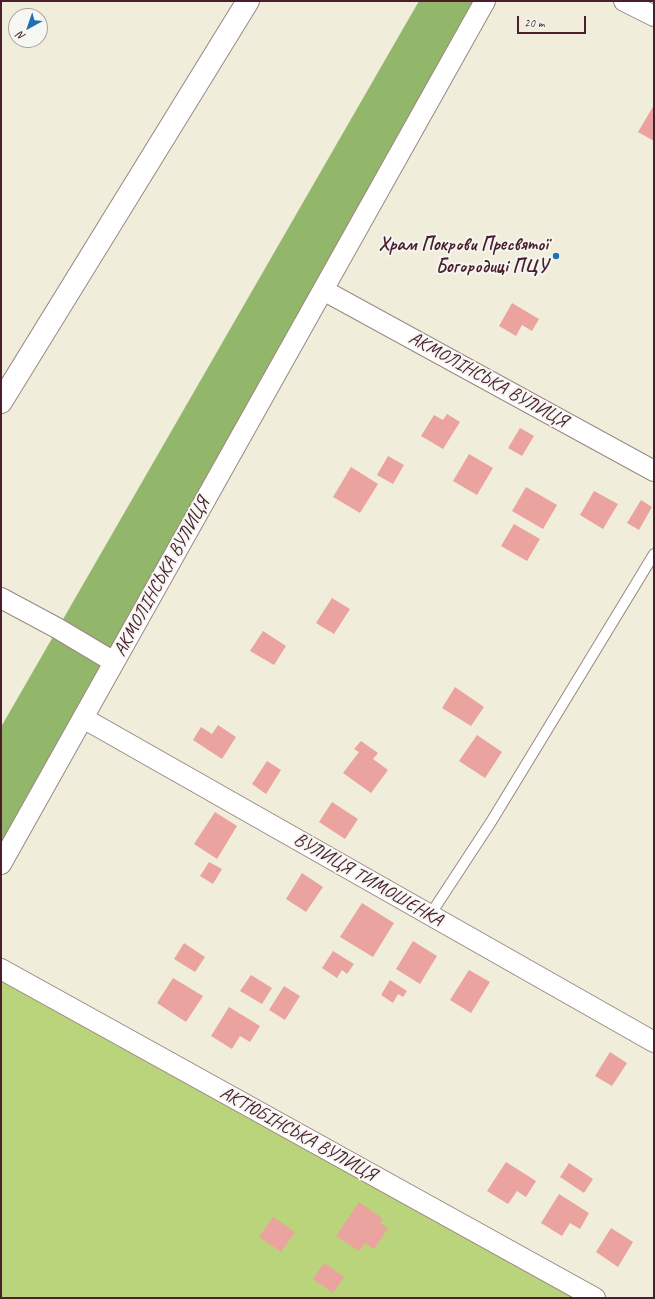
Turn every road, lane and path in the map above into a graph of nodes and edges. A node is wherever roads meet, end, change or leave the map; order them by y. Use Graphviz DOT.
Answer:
graph roads {
  1 [pos="248,1"];
  2 [pos="485,1"];
  3 [pos="624,1"];
  4 [pos="654,16"];
  5 [pos="323,290"];
  6 [pos="1,402"];
  7 [pos="654,471"];
  8 [pos="654,554"];
  9 [pos="1,598"];
  10 [pos="114,662"];
  11 [pos="83,718"];
  12 [pos="1,864"];
  13 [pos="430,915"];
  14 [pos="1,969"];
  15 [pos="654,1042"];
  16 [pos="595,1298"];
  1 -- 6 [label="street"];
  2 -- 5 [label="street, АКМОЛІНСЬКА ВУЛИЦЯ"];
  3 -- 4 [label="street"];
  5 -- 7 [label="street, АКМОЛІНСЬКА ВУЛИЦЯ"];
  5 -- 10 [label="street, АКМОЛІНСЬКА ВУЛИЦЯ"];
  8 -- 13 [label="lane"];
  9 -- 10 [label="street"];
  10 -- 11 [label="street, АКМОЛІНСЬКА ВУЛИЦЯ"];
  11 -- 12 [label="street, АКМОЛІНСЬКА ВУЛИЦЯ"];
  11 -- 13 [label="street, ВУЛИЦЯ ТИМОШЕНКА"];
  13 -- 15 [label="street, ВУЛИЦЯ ТИМОШЕНКА"];
  14 -- 16 [label="street, АКТЮБІНСЬКА ВУЛИЦЯ"];
}
